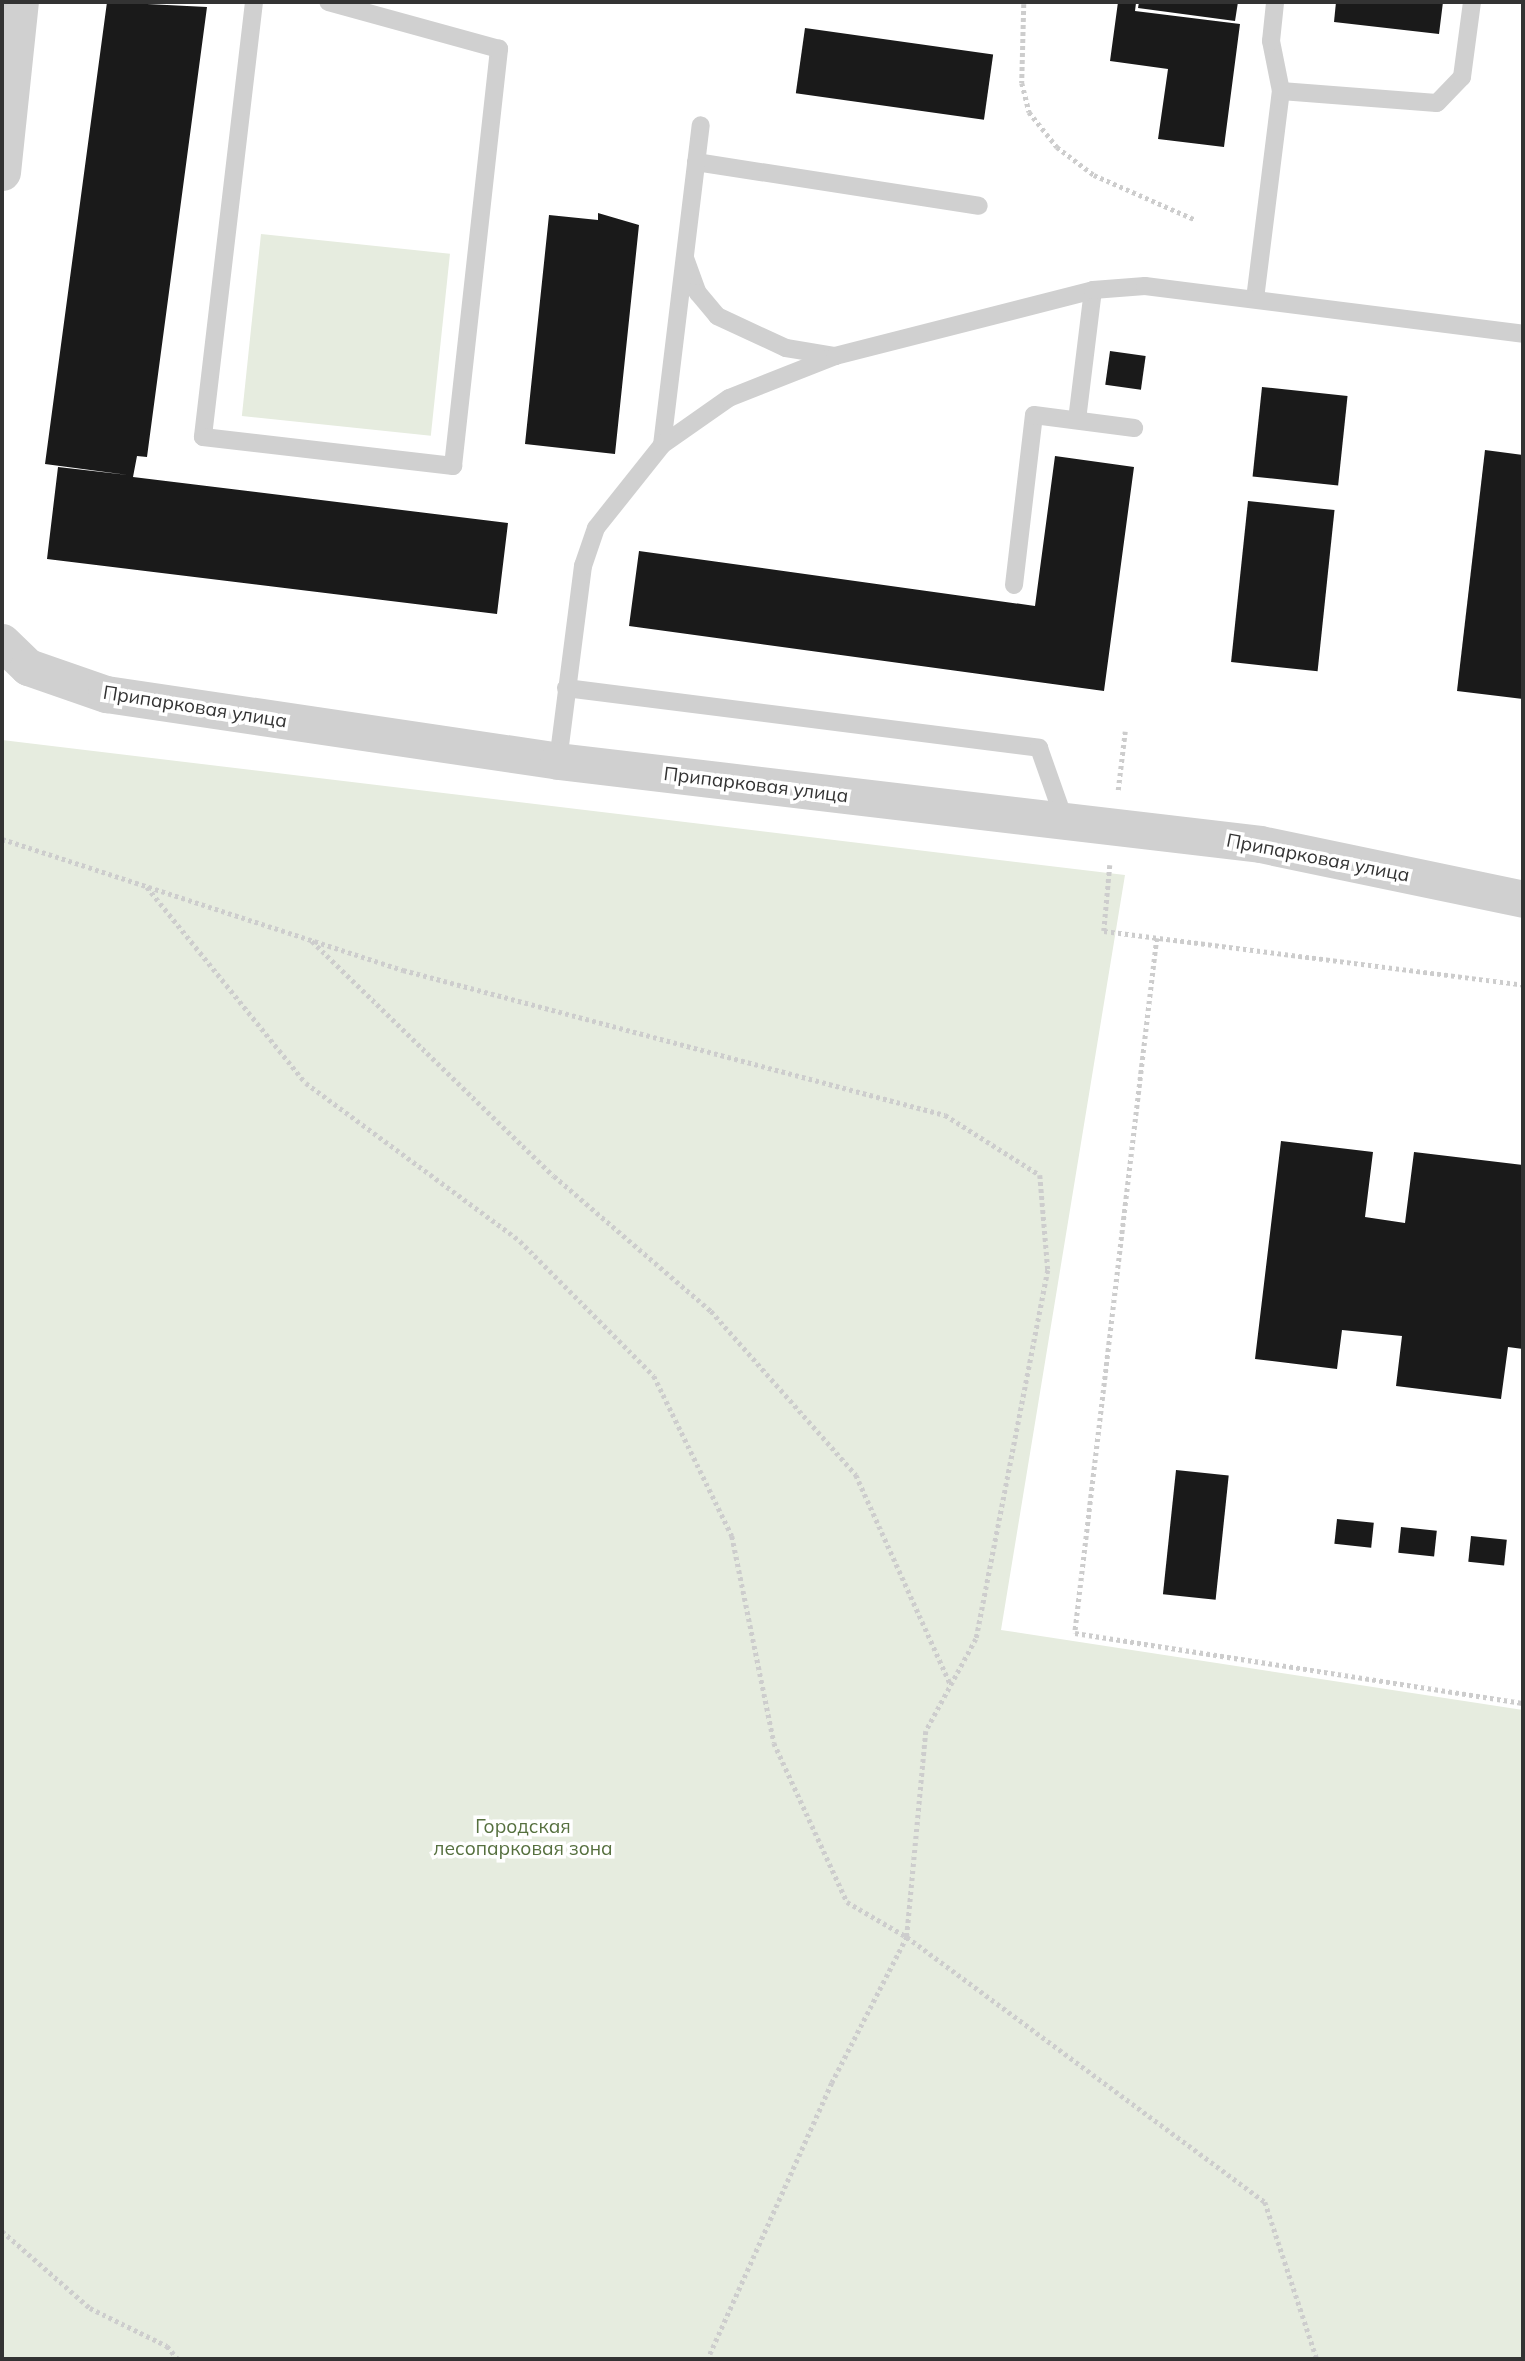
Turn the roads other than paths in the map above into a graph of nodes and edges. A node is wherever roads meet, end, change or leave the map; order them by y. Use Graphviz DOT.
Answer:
graph roads {
  1 [pos="20,2"];
  2 [pos="254,2"];
  3 [pos="328,2"];
  4 [pos="1275,2"];
  5 [pos="1472,2"];
  6 [pos="1281,91"];
  7 [pos="701,125"];
  8 [pos="696,162"];
  9 [pos="2,172"];
  10 [pos="979,206"];
  11 [pos="685,256"];
  12 [pos="1093,290"];
  13 [pos="1255,299"];
  14 [pos="1523,334"];
  15 [pos="835,356"];
  16 [pos="1077,421"];
  17 [pos="1134,428"];
  18 [pos="662,445"];
  19 [pos="1014,585"];
  20 [pos="2,642"];
  21 [pos="566,688"];
  22 [pos="558,761"];
  23 [pos="1065,822"];
  24 [pos="1523,899"];
  1 -- 9 [label="street"];
  2 -- 3 [label="lane"];
  4 -- 6 [label="lane"];
  5 -- 6 [label="lane"];
  6 -- 13 [label="lane"];
  7 -- 8 [label="lane"];
  8 -- 10 [label="lane"];
  8 -- 11 [label="lane"];
  11 -- 15 [label="lane"];
  11 -- 18 [label="lane"];
  12 -- 13 [label="lane"];
  12 -- 15 [label="lane"];
  12 -- 16 [label="lane"];
  13 -- 14 [label="lane"];
  15 -- 18 [label="lane"];
  16 -- 17 [label="lane"];
  16 -- 19 [label="lane"];
  18 -- 21 [label="lane"];
  20 -- 22 [label="street, Припарковая улица"];
  21 -- 22 [label="lane"];
  21 -- 23 [label="lane"];
  22 -- 23 [label="street, Припарковая улица"];
  23 -- 24 [label="street, Припарковая улица"];
}
